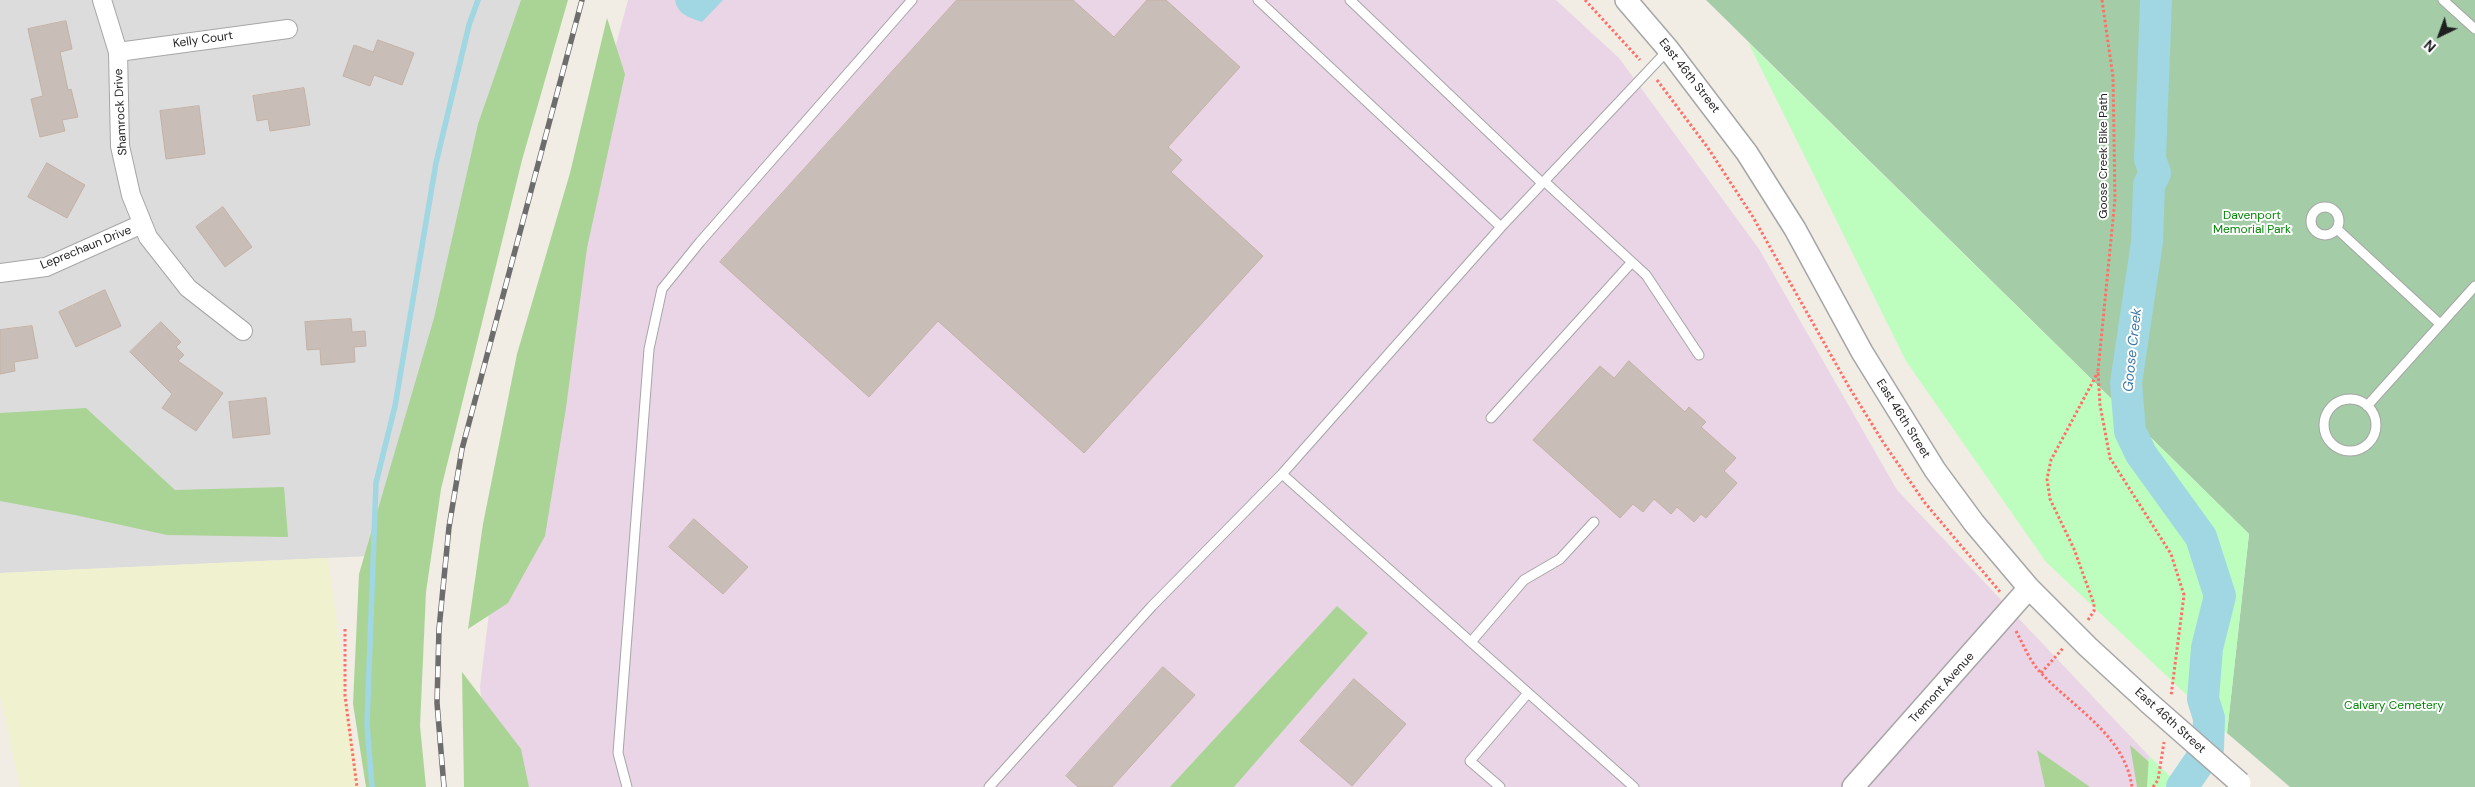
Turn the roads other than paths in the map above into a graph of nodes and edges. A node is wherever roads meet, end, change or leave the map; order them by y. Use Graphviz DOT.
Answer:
graph roads {
  1 [pos="102,0"];
  2 [pos="912,0"];
  3 [pos="1258,0"];
  4 [pos="1350,0"];
  5 [pos="1626,0"];
  6 [pos="2443,0"];
  7 [pos="288,29"];
  8 [pos="2475,29"];
  9 [pos="1668,49"];
  10 [pos="118,52"];
  11 [pos="1543,182"];
  12 [pos="142,224"];
  13 [pos="1501,227"];
  14 [pos="2337,229"];
  15 [pos="1632,262"];
  16 [pos="0,273"];
  17 [pos="2475,286"];
  18 [pos="2440,324"];
  19 [pos="243,331"];
  20 [pos="1699,355"];
  21 [pos="2367,406"];
  22 [pos="1492,418"];
  23 [pos="1282,474"];
  24 [pos="1594,522"];
  25 [pos="2029,588"];
  26 [pos="1471,642"];
  27 [pos="1528,693"];
  28 [pos="2242,785"];
  29 [pos="627,787"];
  30 [pos="989,787"];
  31 [pos="1500,787"];
  32 [pos="1634,787"];
  33 [pos="1854,787"];
  1 -- 10 [label="street, Shamrock Drive"];
  2 -- 29 [label="lane"];
  3 -- 13 [label="lane"];
  4 -- 11 [label="lane"];
  5 -- 9 [label="street, East 46th Street"];
  6 -- 8 [label="lane"];
  7 -- 10 [label="street, Kelly Court"];
  9 -- 11 [label="lane"];
  9 -- 25 [label="street, East 46th Street"];
  10 -- 12 [label="street, Shamrock Drive"];
  11 -- 13 [label="lane"];
  11 -- 15 [label="lane"];
  12 -- 16 [label="street, Leprechaun Drive"];
  12 -- 19 [label="street, Shamrock Drive"];
  13 -- 23 [label="lane"];
  14 -- 18 [label="lane"];
  15 -- 20 [label="lane"];
  15 -- 22 [label="lane"];
  17 -- 18 [label="lane"];
  18 -- 21 [label="lane"];
  21 -- 21 [label="lane"];
  23 -- 26 [label="lane"];
  23 -- 30 [label="lane"];
  24 -- 26 [label="lane"];
  25 -- 28 [label="street, East 46th Street, bridge"];
  25 -- 33 [label="street, Tremont Avenue"];
  26 -- 27 [label="lane"];
  27 -- 31 [label="lane"];
  27 -- 32 [label="lane"];
}
